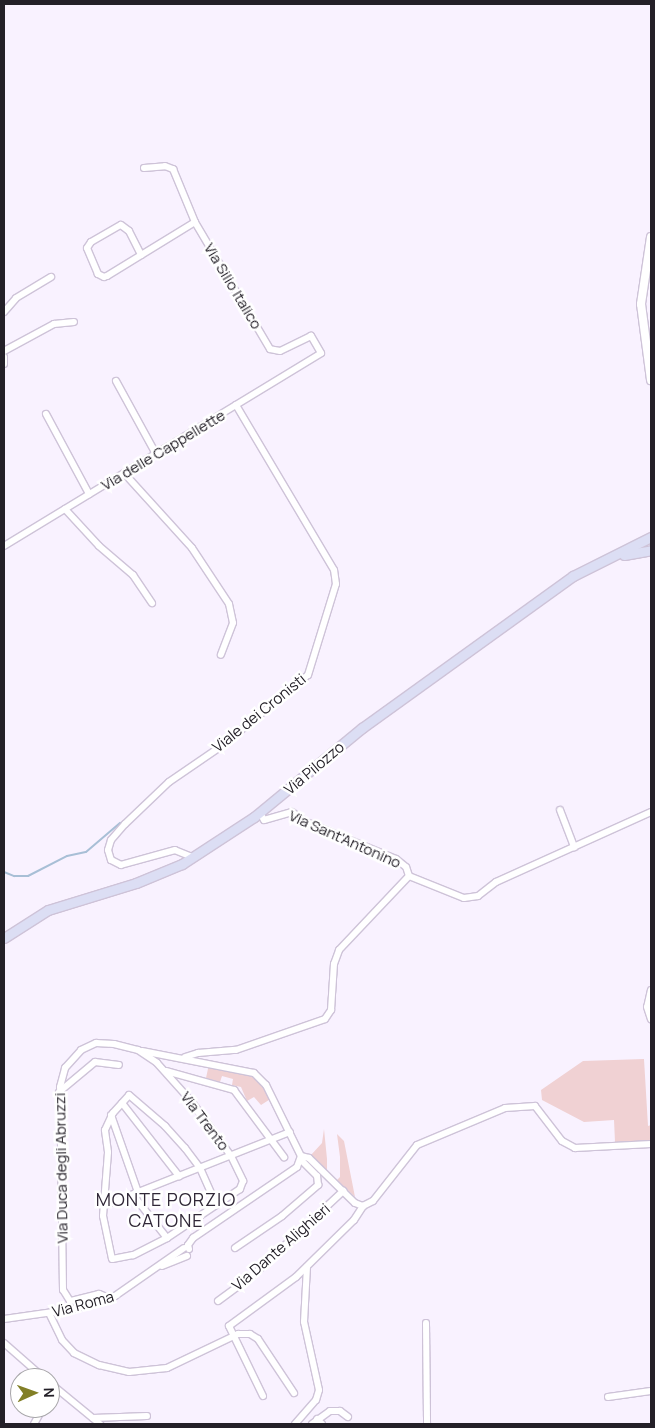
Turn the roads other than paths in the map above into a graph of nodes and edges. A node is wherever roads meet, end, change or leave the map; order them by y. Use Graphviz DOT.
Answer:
graph roads {
  1 [pos="144,168"];
  2 [pos="196,222"];
  3 [pos="651,237"];
  4 [pos="141,255"];
  5 [pos="51,277"];
  6 [pos="4,312"];
  7 [pos="74,322"];
  8 [pos="4,351"];
  9 [pos="321,353"];
  10 [pos="4,357"];
  11 [pos="4,364"];
  12 [pos="651,380"];
  13 [pos="116,381"];
  14 [pos="236,405"];
  15 [pos="46,414"];
  16 [pos="156,454"];
  17 [pos="124,473"];
  18 [pos="89,494"];
  19 [pos="65,509"];
  20 [pos="651,537"];
  21 [pos="4,546"];
  22 [pos="651,550"];
  23 [pos="604,558"];
  24 [pos="152,603"];
  25 [pos="220,655"];
  26 [pos="560,810"];
  27 [pos="651,812"];
  28 [pos="260,814"];
  29 [pos="574,847"];
  30 [pos="192,857"];
  31 [pos="409,876"];
  32 [pos="4,938"];
  33 [pos="651,990"];
  34 [pos="651,1019"];
  35 [pos="138,1050"];
  36 [pos="185,1057"];
  37 [pos="157,1063"];
  38 [pos="119,1065"];
  39 [pos="165,1070"];
  40 [pos="59,1092"];
  41 [pos="122,1103"];
  42 [pos="111,1115"];
  43 [pos="290,1132"];
  44 [pos="271,1140"];
  45 [pos="651,1144"];
  46 [pos="231,1156"];
  47 [pos="284,1157"];
  48 [pos="301,1158"];
  49 [pos="200,1168"];
  50 [pos="179,1176"];
  51 [pos="343,1191"];
  52 [pos="136,1194"];
  53 [pos="216,1204"];
  54 [pos="103,1206"];
  55 [pos="363,1206"];
  56 [pos="167,1238"];
  57 [pos="235,1248"];
  58 [pos="307,1267"];
  59 [pos="109,1298"];
  60 [pos="218,1301"];
  61 [pos="49,1313"];
  62 [pos="4,1319"];
  63 [pos="426,1323"];
  64 [pos="234,1336"];
  65 [pos="4,1343"];
  66 [pos="33,1368"];
  67 [pos="60,1391"];
  68 [pos="651,1391"];
  69 [pos="294,1394"];
  70 [pos="263,1396"];
  71 [pos="608,1397"];
  72 [pos="147,1416"];
  73 [pos="348,1417"];
  74 [pos="93,1418"];
  75 [pos="314,1422"];
  76 [pos="100,1424"];
  77 [pos="295,1424"];
  78 [pos="322,1424"];
  79 [pos="427,1424"];
  1 -- 2 [label="street"];
  2 -- 4 [label="street"];
  2 -- 9 [label="street, Via Silio Italico"];
  3 -- 12 [label="street"];
  4 -- 4 [label="street"];
  5 -- 6 [label="street"];
  7 -- 8 [label="street"];
  9 -- 14 [label="street, Via delle Cappellette"];
  10 -- 11 [label="street"];
  13 -- 16 [label="street"];
  14 -- 16 [label="street, Via delle Cappellette"];
  14 -- 30 [label="street, Viale dei Cronisti"];
  15 -- 18 [label="street"];
  16 -- 17 [label="street, Via delle Cappellette"];
  17 -- 18 [label="street, Via delle Cappellette"];
  17 -- 25 [label="street"];
  18 -- 19 [label="street, Via delle Cappellette"];
  19 -- 21 [label="street, Via delle Cappellette"];
  19 -- 24 [label="street"];
  20 -- 23 [label="main road, Via Pilozzo"];
  22 -- 23 [label="main road, Via Pilozzo"];
  23 -- 28 [label="main road, Via Pilozzo"];
  26 -- 29 [label="street"];
  27 -- 29 [label="street"];
  28 -- 30 [label="main road, Via Pilozzo"];
  28 -- 31 [label="street, Via Sant'Antonino"];
  29 -- 31 [label="street"];
  30 -- 32 [label="main road, Via Pilozzo"];
  31 -- 36 [label="street, Via Sant'Antonino"];
  33 -- 34 [label="street"];
  35 -- 36 [label="street"];
  35 -- 37 [label="street, Via Duca degli Abruzzi"];
  35 -- 40 [label="street, Via Duca degli Abruzzi"];
  36 -- 43 [label="street"];
  37 -- 39 [label="street, Via Trento"];
  38 -- 40 [label="street"];
  39 -- 44 [label="street"];
  39 -- 46 [label="street, Via Trento"];
  40 -- 59 [label="street, Via Duca degli Abruzzi"];
  41 -- 42 [label="street"];
  41 -- 49 [label="street"];
  41 -- 50 [label="street"];
  42 -- 52 [label="street"];
  42 -- 54 [label="street"];
  43 -- 44 [label="street"];
  43 -- 48 [label="street"];
  44 -- 46 [label="street"];
  44 -- 47 [label="street"];
  45 -- 55 [label="street"];
  46 -- 49 [label="street"];
  46 -- 53 [label="street, Via Trento"];
  48 -- 51 [label="street"];
  48 -- 57 [label="street"];
  48 -- 59 [label="street, Via Roma"];
  49 -- 50 [label="street"];
  49 -- 53 [label="street"];
  50 -- 52 [label="street"];
  51 -- 55 [label="street"];
  51 -- 60 [label="street, Via Dante Alighieri"];
  52 -- 54 [label="street"];
  52 -- 56 [label="street"];
  53 -- 56 [label="street"];
  54 -- 56 [label="street"];
  55 -- 58 [label="street"];
  58 -- 64 [label="street"];
  58 -- 77 [label="street"];
  59 -- 61 [label="street, Via Roma"];
  61 -- 62 [label="street, Via Roma"];
  61 -- 64 [label="street"];
  63 -- 79 [label="street"];
  64 -- 69 [label="street"];
  64 -- 70 [label="street"];
  65 -- 66 [label="street"];
  67 -- 74 [label="street"];
  68 -- 71 [label="street"];
  72 -- 74 [label="street"];
  73 -- 75 [label="street"];
  74 -- 76 [label="street"];
  75 -- 78 [label="street"];
}
